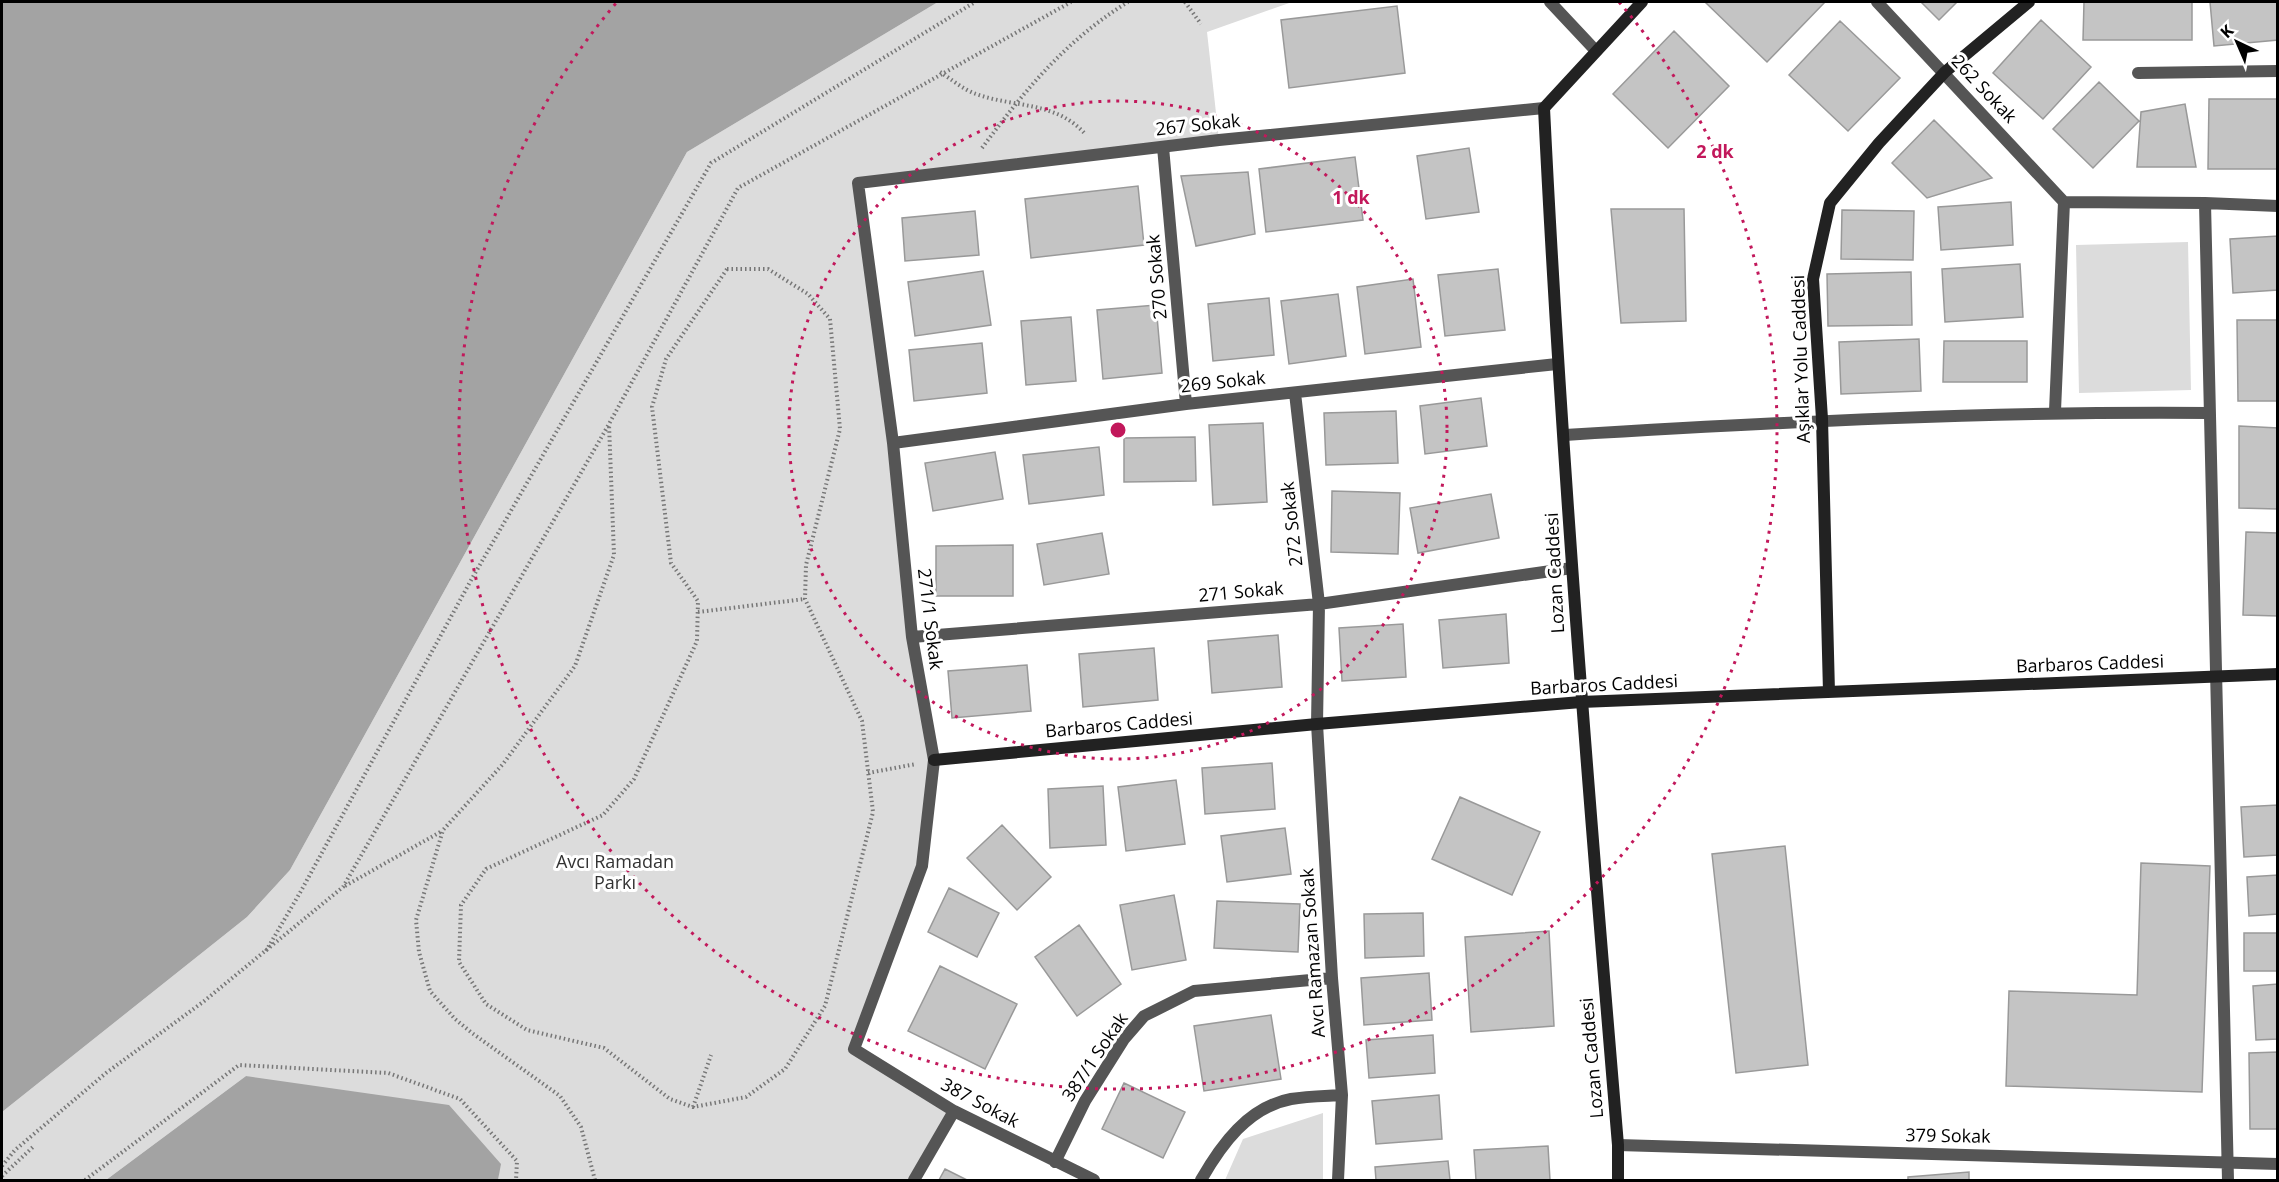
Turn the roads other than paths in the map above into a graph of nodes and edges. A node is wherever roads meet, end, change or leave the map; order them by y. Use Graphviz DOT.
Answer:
graph roads {
  1 [pos="1550,2"];
  2 [pos="1642,2"];
  3 [pos="1877,2"];
  4 [pos="2029,2"];
  5 [pos="1596,51"];
  6 [pos="2277,71"];
  7 [pos="1945,72"];
  8 [pos="2138,73"];
  9 [pos="1544,108"];
  10 [pos="1163,147"];
  11 [pos="858,183"];
  12 [pos="2064,202"];
  13 [pos="2205,203"];
  14 [pos="2277,206"];
  15 [pos="1557,364"];
  16 [pos="1295,393"];
  17 [pos="1186,404"];
  18 [pos="2055,411"];
  19 [pos="2210,413"];
  20 [pos="1822,419"];
  21 [pos="1565,435"];
  22 [pos="893,443"];
  23 [pos="1572,568"];
  24 [pos="1319,604"];
  25 [pos="912,637"];
  26 [pos="2277,674"];
  27 [pos="2215,678"];
  28 [pos="1829,692"];
  29 [pos="1581,702"];
  30 [pos="1317,724"];
  31 [pos="934,760"];
  32 [pos="1332,978"];
  33 [pos="854,1049"];
  34 [pos="1342,1095"];
  35 [pos="954,1111"];
  36 [pos="1618,1145"];
  37 [pos="2228,1161"];
  38 [pos="1055,1162"];
  39 [pos="2277,1164"];
  40 [pos="914,1180"];
  41 [pos="1094,1180"];
  42 [pos="1202,1180"];
  43 [pos="1338,1180"];
  44 [pos="1618,1180"];
  45 [pos="2228,1180"];
  1 -- 5 [label="street"];
  2 -- 5 [label="street"];
  3 -- 7 [label="street, 262 Sokak"];
  4 -- 7 [label="street, Aşıklar Yolu Caddesi"];
  5 -- 9 [label="street"];
  6 -- 8 [label="street"];
  7 -- 12 [label="street, 262 Sokak"];
  7 -- 20 [label="street, Aşıklar Yolu Caddesi"];
  9 -- 10 [label="street, 267 Sokak"];
  9 -- 15 [label="street, Lozan Caddesi"];
  10 -- 11 [label="street, 267 Sokak"];
  10 -- 17 [label="street, 270 Sokak"];
  11 -- 22 [label="street, 271/1 Sokak"];
  12 -- 13 [label="street"];
  12 -- 18 [label="street"];
  13 -- 14 [label="street"];
  13 -- 19 [label="street"];
  15 -- 16 [label="street, 269 Sokak"];
  15 -- 21 [label="street, Lozan Caddesi"];
  16 -- 17 [label="street, 269 Sokak"];
  16 -- 24 [label="street, 272 Sokak"];
  17 -- 22 [label="street, 269 Sokak"];
  18 -- 19 [label="street"];
  18 -- 20 [label="street"];
  19 -- 27 [label="street"];
  20 -- 21 [label="street"];
  20 -- 28 [label="street, Aşıklar Yolu Caddesi"];
  21 -- 23 [label="street, Lozan Caddesi"];
  22 -- 25 [label="street, 271/1 Sokak"];
  23 -- 24 [label="street, 271 Sokak"];
  23 -- 29 [label="street, Lozan Caddesi"];
  24 -- 25 [label="street, 271 Sokak"];
  24 -- 30 [label="street, 272 Sokak"];
  25 -- 31 [label="street, 271/1 Sokak"];
  26 -- 27 [label="street, Barbaros Caddesi"];
  27 -- 28 [label="street, Barbaros Caddesi"];
  27 -- 37 [label="street"];
  28 -- 29 [label="street, Barbaros Caddesi"];
  29 -- 30 [label="street, Barbaros Caddesi"];
  29 -- 36 [label="street, Lozan Caddesi"];
  30 -- 31 [label="street, Barbaros Caddesi"];
  30 -- 32 [label="street, Avcı Ramazan Sokak"];
  31 -- 33 [label="street, 271/1 Sokak"];
  32 -- 34 [label="street, Avcı Ramazan Sokak"];
  32 -- 38 [label="street, 387/1 Sokak"];
  33 -- 35 [label="street, 387 Sokak"];
  34 -- 42 [label="street"];
  34 -- 43 [label="street, Avcı Ramazan Sokak"];
  35 -- 38 [label="street, 387 Sokak"];
  35 -- 40 [label="street"];
  36 -- 37 [label="street, 379 Sokak"];
  36 -- 44 [label="street, Lozan Caddesi"];
  37 -- 39 [label="street, 379 Sokak"];
  37 -- 45 [label="street"];
  38 -- 41 [label="street, 387 Sokak"];
}
